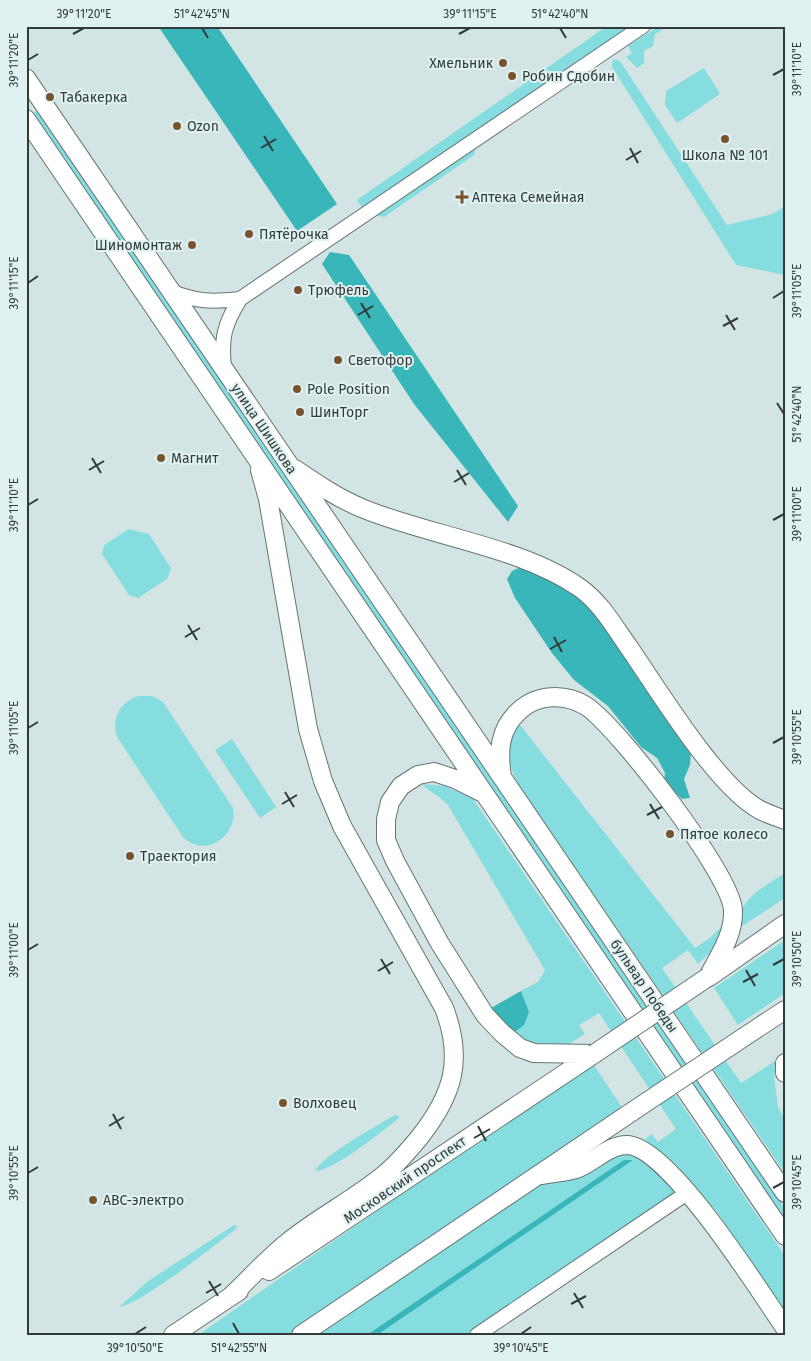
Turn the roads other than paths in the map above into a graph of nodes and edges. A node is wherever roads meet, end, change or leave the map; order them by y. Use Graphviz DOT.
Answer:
graph roads {
  1 [pos="643,26"];
  2 [pos="26,78"];
  3 [pos="33,103"];
  4 [pos="26,119"];
  5 [pos="170,291"];
  6 [pos="240,299"];
  7 [pos="224,371"];
  8 [pos="255,455"];
  9 [pos="288,464"];
  10 [pos="503,780"];
  11 [pos="483,793"];
  12 [pos="785,820"];
  13 [pos="785,924"];
  14 [pos="708,977"];
  15 [pos="785,1010"];
  16 [pos="594,1054"];
  17 [pos="785,1063"];
  18 [pos="785,1072"];
  19 [pos="532,1177"];
  20 [pos="687,1193"];
  21 [pos="785,1193"];
  22 [pos="785,1236"];
  23 [pos="230,1297"];
  24 [pos="785,1328"];
  25 [pos="173,1335"];
  26 [pos="301,1335"];
  27 [pos="477,1335"];
  1 -- 6 [label="street"];
  2 -- 3 [label="main road, улица Шишкова"];
  3 -- 5 [label="main road, улица Шишкова"];
  4 -- 8 [label="main road, улица Шишкова"];
  5 -- 6 [label="street"];
  5 -- 7 [label="main road, улица Шишкова"];
  6 -- 7 [label="street"];
  7 -- 9 [label="main road, улица Шишкова"];
  8 -- 11 [label="main road, улица Шишкова"];
  8 -- 23 [label="main road"];
  9 -- 10 [label="main road, улица Шишкова"];
  9 -- 12 [label="main road"];
  10 -- 14 [label="main road"];
  10 -- 21 [label="main road, бульвар Победы"];
  11 -- 16 [label="main road"];
  11 -- 22 [label="main road, бульвар Победы"];
  13 -- 14 [label="main road, Московский проспект"];
  14 -- 16 [label="main road, Московский проспект, bridge"];
  15 -- 19 [label="main road, bridge"];
  16 -- 23 [label="main road, Московский проспект"];
  17 -- 18 [label="main road"];
  19 -- 20 [label="main road"];
  19 -- 26 [label="main road"];
  20 -- 24 [label="main road"];
  20 -- 27 [label="street"];
  23 -- 25 [label="main road, Московский проспект"];
}
